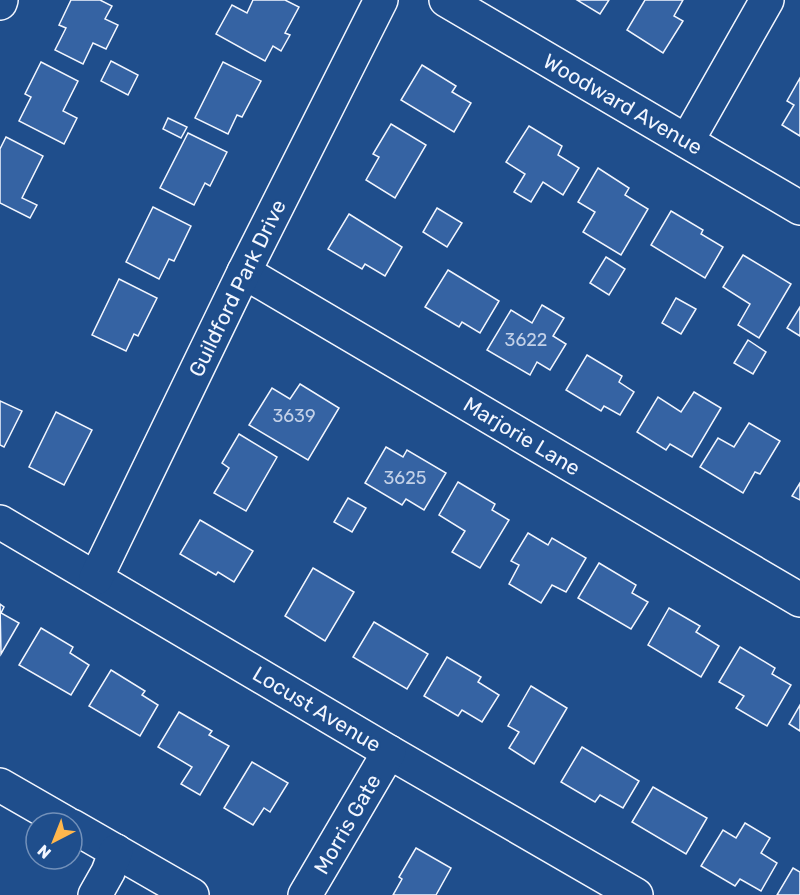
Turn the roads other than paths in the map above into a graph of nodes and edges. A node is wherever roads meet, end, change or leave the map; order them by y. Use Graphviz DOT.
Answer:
graph roads {
  1 [pos="381,0"];
  2 [pos="446,0"];
  3 [pos="767,0"];
  4 [pos="687,141"];
  5 [pos="800,208"];
  6 [pos="244,272"];
  7 [pos="0,522"];
  8 [pos="96,578"];
  9 [pos="800,600"];
  10 [pos="389,752"];
  11 [pos="0,785"];
  12 [pos="45,811"];
  13 [pos="84,833"];
  14 [pos="116,851"];
  15 [pos="95,895"];
  16 [pos="192,895"];
  17 [pos="305,895"];
  18 [pos="636,895"];
  1 -- 6 [label="street, Guildford Park Drive"];
  2 -- 4 [label="street, Woodward Avenue"];
  3 -- 4 [label="street"];
  4 -- 5 [label="street, Woodward Avenue"];
  6 -- 8 [label="street, Guildford Park Drive"];
  6 -- 9 [label="street, Marjorie Lane"];
  7 -- 8 [label="street, Locust Avenue"];
  8 -- 10 [label="street, Locust Avenue"];
  10 -- 17 [label="street, Morris Gate"];
  10 -- 18 [label="street, Locust Avenue"];
  11 -- 12 [label="street"];
  13 -- 14 [label="street"];
  14 -- 15 [label="street"];
  14 -- 16 [label="street"];
}
